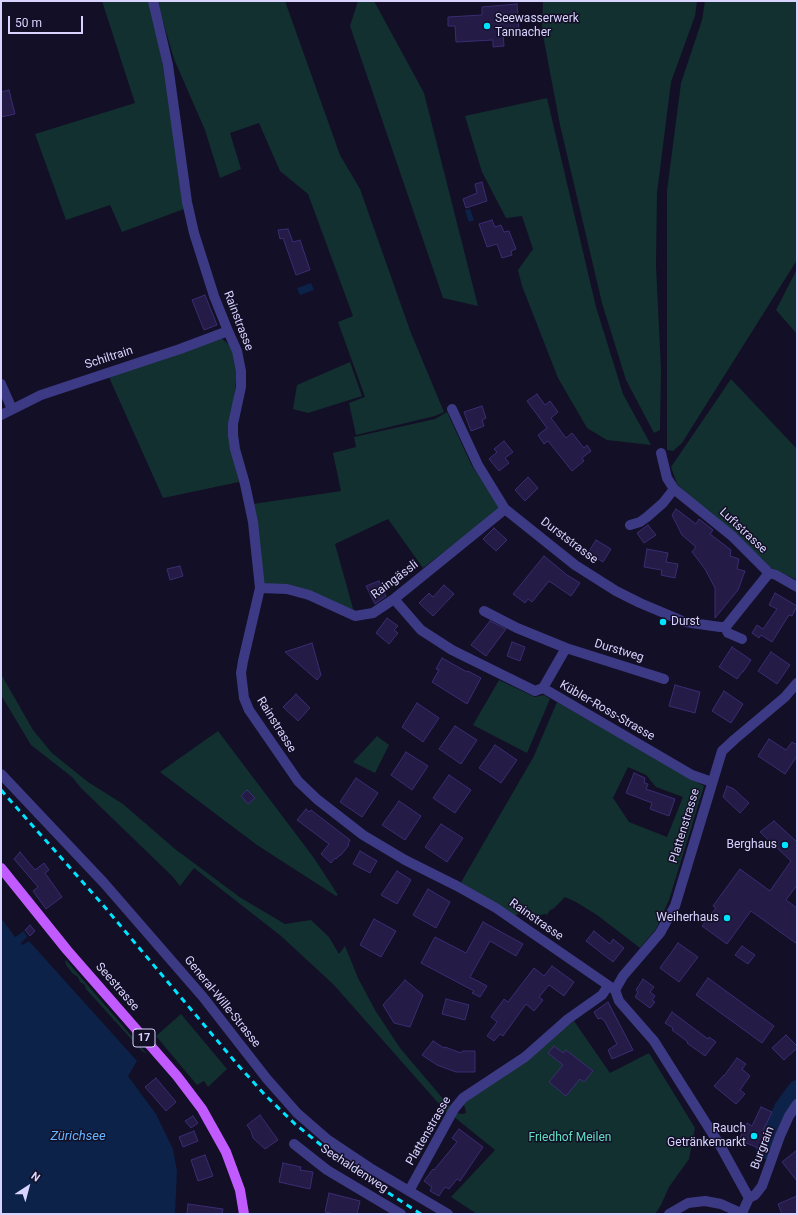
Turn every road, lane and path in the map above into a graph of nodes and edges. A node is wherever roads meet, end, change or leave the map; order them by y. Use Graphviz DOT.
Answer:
graph roads {
  1 [pos="153,1"];
  2 [pos="228,331"];
  3 [pos="1,384"];
  4 [pos="12,409"];
  5 [pos="452,409"];
  6 [pos="1,415"];
  7 [pos="661,453"];
  8 [pos="674,489"];
  9 [pos="505,509"];
  10 [pos="630,526"];
  11 [pos="769,573"];
  12 [pos="797,586"];
  13 [pos="260,588"];
  14 [pos="394,599"];
  15 [pos="484,611"];
  16 [pos="725,627"];
  17 [pos="742,639"];
  18 [pos="566,648"];
  19 [pos="664,679"];
  20 [pos="797,684"];
  21 [pos="543,688"];
  22 [pos="1,774"];
  23 [pos="712,782"];
  24 [pos="1,868"];
  25 [pos="612,988"];
  26 [pos="797,1104"];
  27 [pos="294,1144"];
  28 [pos="409,1191"];
  29 [pos="749,1198"];
  30 [pos="244,1214"];
  31 [pos="402,1214"];
  32 [pos="448,1214"];
  33 [pos="669,1214"];
  34 [pos="742,1214"];
  1 -- 2 [label="street, Rainstrasse"];
  2 -- 4 [label="street, Schiltrain"];
  2 -- 13 [label="street, Rainstrasse"];
  3 -- 4 [label="street"];
  4 -- 6 [label="street, Schiltrain"];
  5 -- 9 [label="street, Durststrasse"];
  7 -- 8 [label="street"];
  8 -- 10 [label="street"];
  8 -- 11 [label="street, Luftstrasse"];
  9 -- 14 [label="street, Raingässli"];
  9 -- 16 [label="street, Durststrasse"];
  11 -- 12 [label="street, Luftstrasse"];
  11 -- 16 [label="street"];
  13 -- 14 [label="street, Raingässli"];
  13 -- 25 [label="street, Rainstrasse"];
  14 -- 21 [label="street, Kübler-Ross-Strasse"];
  15 -- 18 [label="street, Durstweg"];
  16 -- 17 [label="street"];
  18 -- 19 [label="street, Durstweg"];
  18 -- 21 [label="street"];
  20 -- 23 [label="street, Plattenstrasse"];
  21 -- 23 [label="street, Kübler-Ross-Strasse"];
  22 -- 28 [label="street, General-Wille-Strasse"];
  23 -- 25 [label="street, Plattenstrasse"];
  24 -- 30 [label="main road, Seestrasse / 17"];
  25 -- 28 [label="street, Plattenstrasse"];
  25 -- 29 [label="street, Rainstrasse"];
  26 -- 29 [label="street, Burgrain"];
  27 -- 31 [label="street, Seehaldenweg"];
  28 -- 32 [label="street, General-Wille-Strasse"];
  29 -- 34 [label="street"];
  33 -- 34 [label="street"];
}
